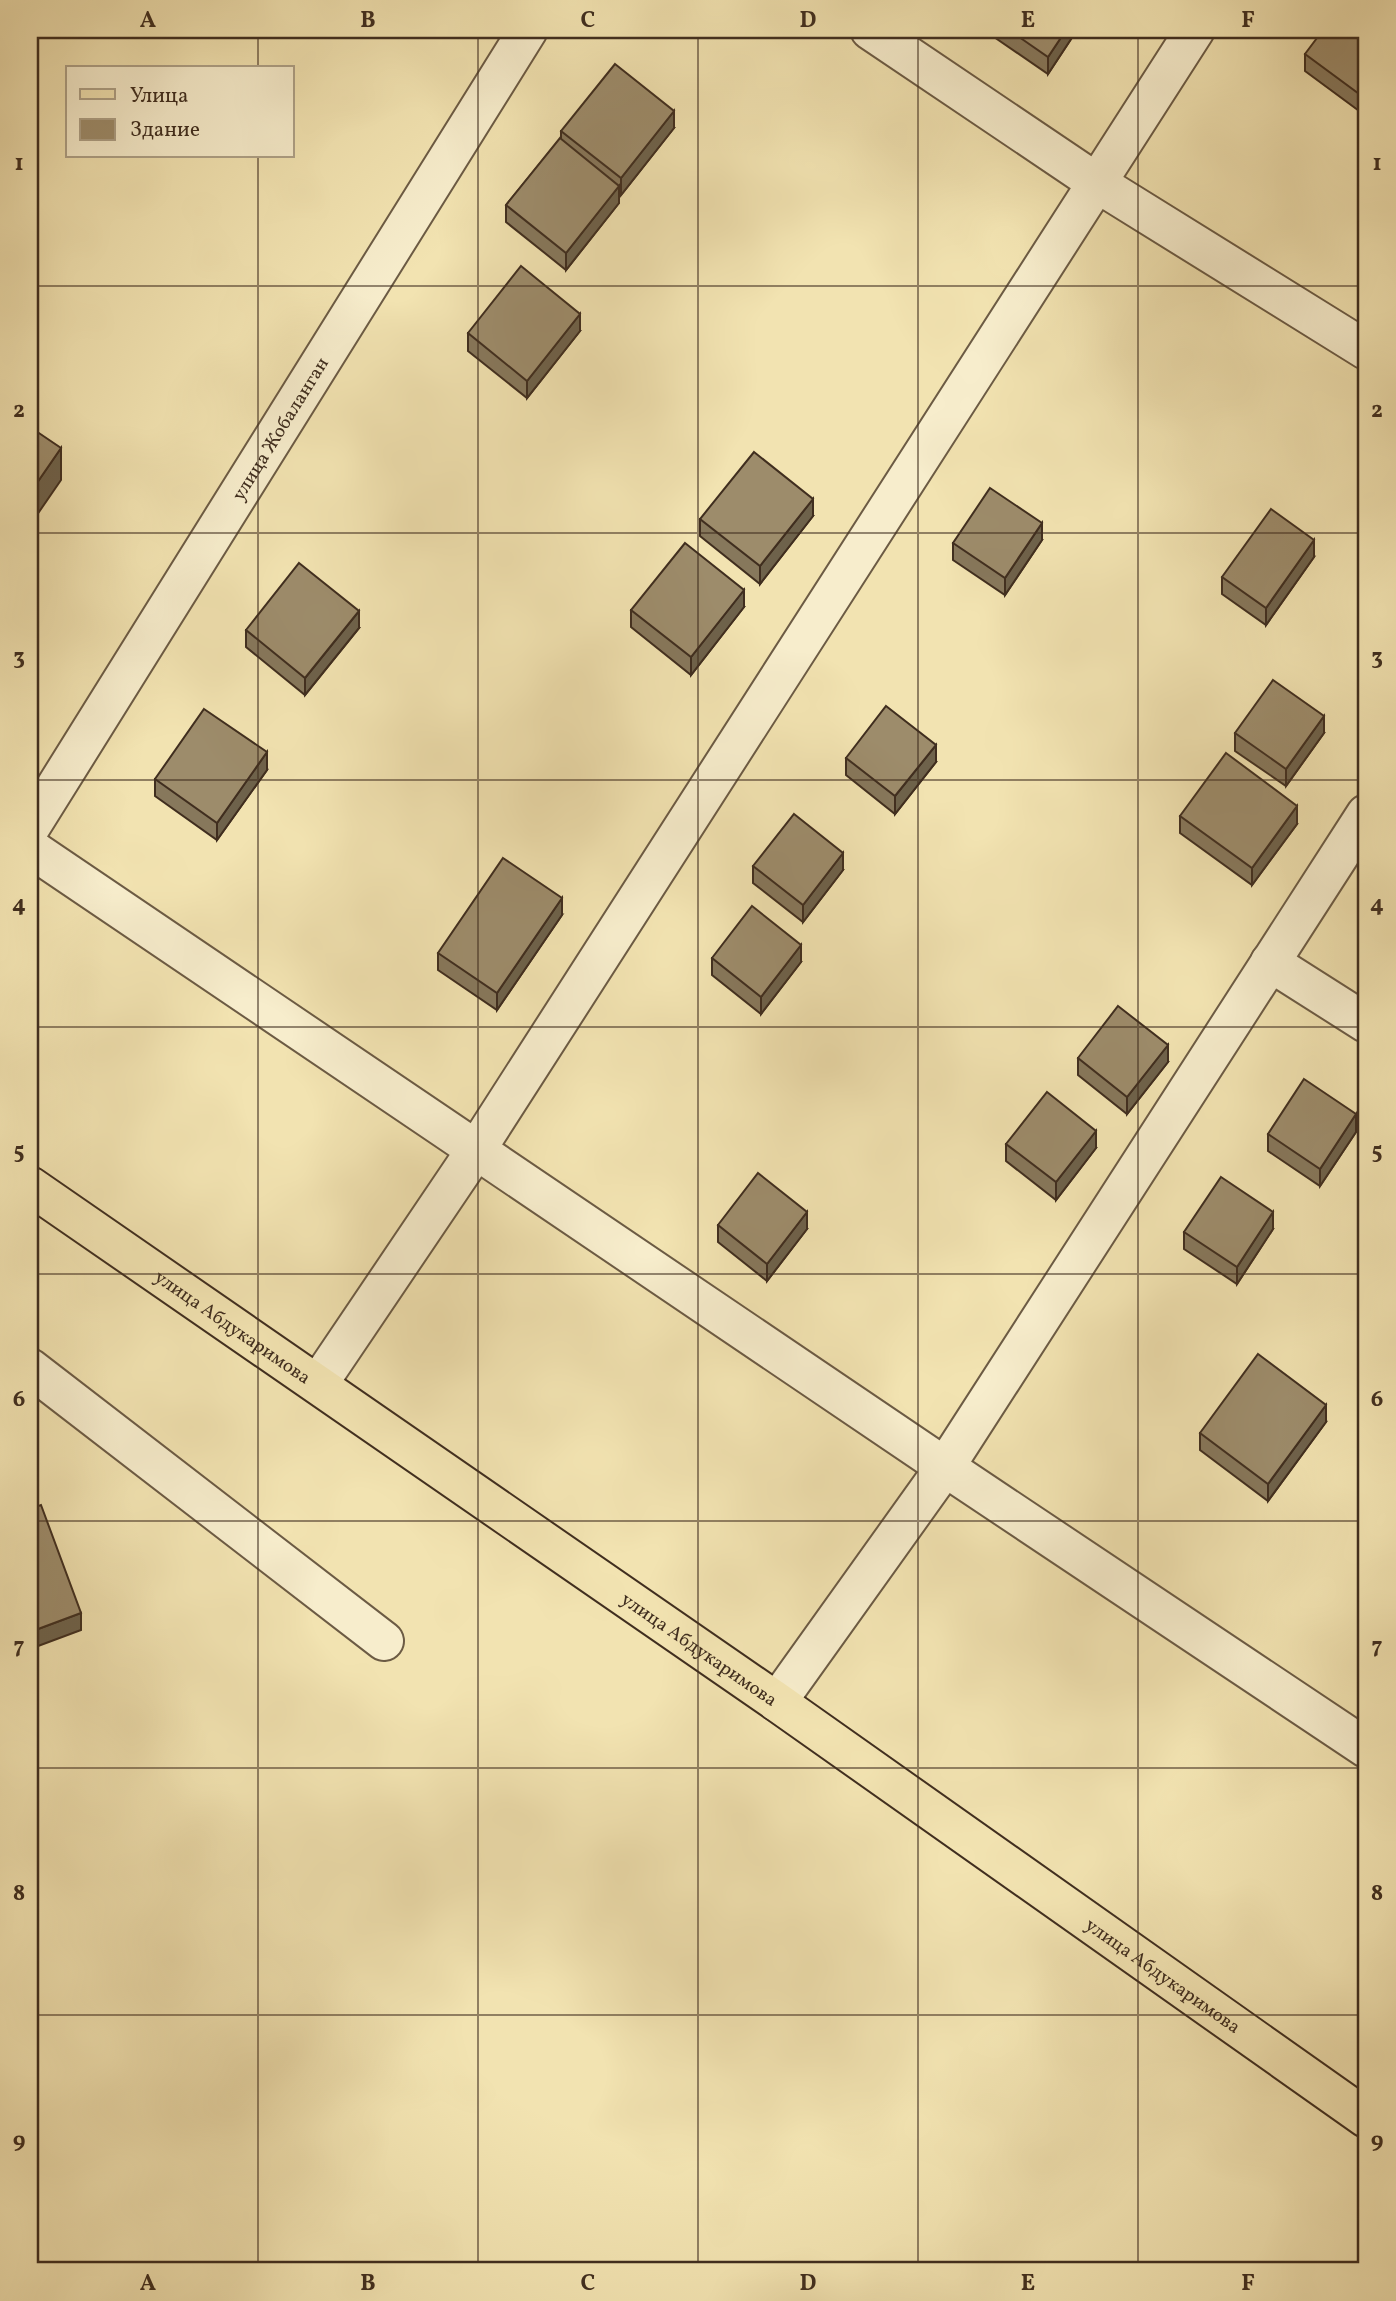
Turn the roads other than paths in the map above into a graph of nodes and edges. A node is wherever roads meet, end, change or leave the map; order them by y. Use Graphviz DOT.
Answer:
graph roads {
  1 [pos="528,30"];
  2 [pos="870,30"];
  3 [pos="1195,30"];
  4 [pos="1097,183"];
  5 [pos="1366,350"];
  6 [pos="1366,814"];
  7 [pos="30,828"];
  8 [pos="30,848"];
  9 [pos="1270,962"];
  10 [pos="1366,1023"];
  11 [pos="476,1150"];
  12 [pos="30,1186"];
  13 [pos="30,1368"];
  14 [pos="317,1384"];
  15 [pos="945,1467"];
  16 [pos="384,1641"];
  17 [pos="777,1702"];
  18 [pos="1366,1748"];
  19 [pos="1366,2118"];
  1 -- 7 [label="street, улица Жобаланган"];
  2 -- 4 [label="street"];
  3 -- 4 [label="street"];
  4 -- 5 [label="street"];
  4 -- 11 [label="street"];
  6 -- 9 [label="street"];
  8 -- 11 [label="street"];
  9 -- 10 [label="street"];
  9 -- 15 [label="street"];
  11 -- 14 [label="street"];
  11 -- 15 [label="street"];
  12 -- 14 [label="main road, улица Абдукаримова"];
  13 -- 16 [label="street"];
  14 -- 17 [label="main road, улица Абдукаримова"];
  15 -- 17 [label="street"];
  15 -- 18 [label="street"];
  17 -- 19 [label="main road, улица Абдукаримова"];
}
